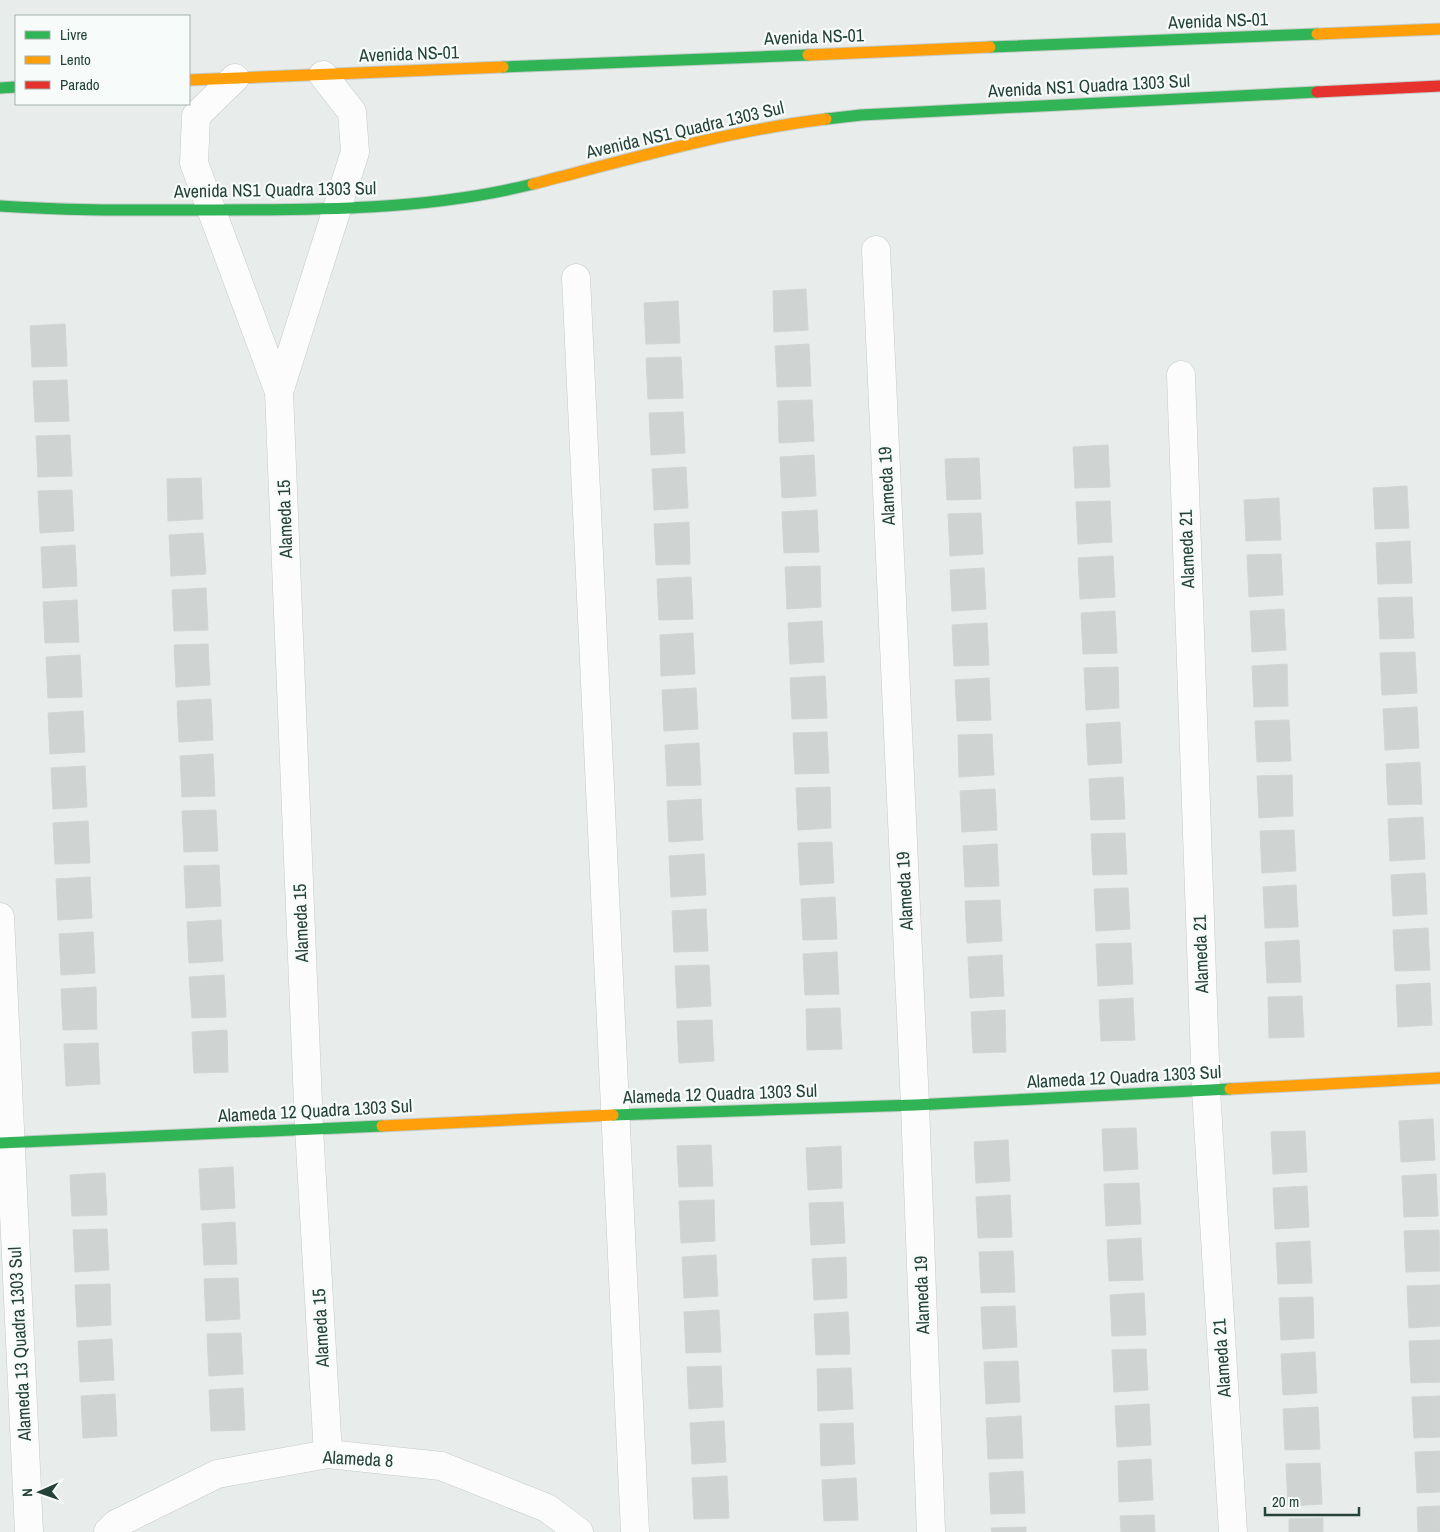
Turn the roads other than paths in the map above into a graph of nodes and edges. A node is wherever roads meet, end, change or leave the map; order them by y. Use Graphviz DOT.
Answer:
graph roads {
  1 [pos="1440,29"];
  2 [pos="324,74"];
  3 [pos="235,78"];
  4 [pos="190,80"];
  5 [pos="1440,86"];
  6 [pos="15,87"];
  7 [pos="0,88"];
  8 [pos="0,206"];
  9 [pos="339,210"];
  10 [pos="213,211"];
  11 [pos="876,250"];
  12 [pos="576,278"];
  13 [pos="1181,375"];
  14 [pos="279,392"];
  15 [pos="0,917"];
  16 [pos="1440,1078"];
  17 [pos="1206,1090"];
  18 [pos="915,1106"];
  19 [pos="614,1115"];
  20 [pos="309,1128"];
  21 [pos="5,1142"];
  22 [pos="328,1454"];
  23 [pos="29,1532"];
  24 [pos="108,1532"];
  25 [pos="579,1532"];
  26 [pos="635,1532"];
  27 [pos="931,1532"];
  28 [pos="1233,1532"];
  1 -- 2 [label="street, Avenida NS-01"];
  2 -- 3 [label="street, Avenida NS-01"];
  2 -- 9 [label="street"];
  3 -- 4 [label="street, Avenida NS-01"];
  3 -- 10 [label="street"];
  5 -- 9 [label="street, Avenida NS1 Quadra 1303 Sul"];
  6 -- 7 [label="street"];
  8 -- 10 [label="street, Avenida NS1 Quadra 1303 Sul"];
  9 -- 10 [label="street, Avenida NS1 Quadra 1303 Sul"];
  9 -- 14 [label="street"];
  10 -- 14 [label="street"];
  11 -- 18 [label="street, Alameda 19"];
  12 -- 19 [label="street"];
  13 -- 17 [label="street, Alameda 21"];
  14 -- 20 [label="street, Alameda 15"];
  15 -- 21 [label="street, Alameda 13 Quadra 1303 Sul"];
  16 -- 17 [label="street, Alameda 12 Quadra 1303 Sul"];
  17 -- 18 [label="street, Alameda 12 Quadra 1303 Sul"];
  17 -- 28 [label="street, Alameda 21"];
  18 -- 19 [label="street, Alameda 12 Quadra 1303 Sul"];
  18 -- 27 [label="street, Alameda 19"];
  19 -- 20 [label="street, Alameda 12 Quadra 1303 Sul"];
  19 -- 26 [label="street"];
  20 -- 21 [label="street, Alameda 12 Quadra 1303 Sul"];
  20 -- 22 [label="street, Alameda 15"];
  21 -- 23 [label="street, Alameda 13 Quadra 1303 Sul"];
  22 -- 24 [label="street, Alameda 8"];
  22 -- 25 [label="street, Alameda 8"];
}
